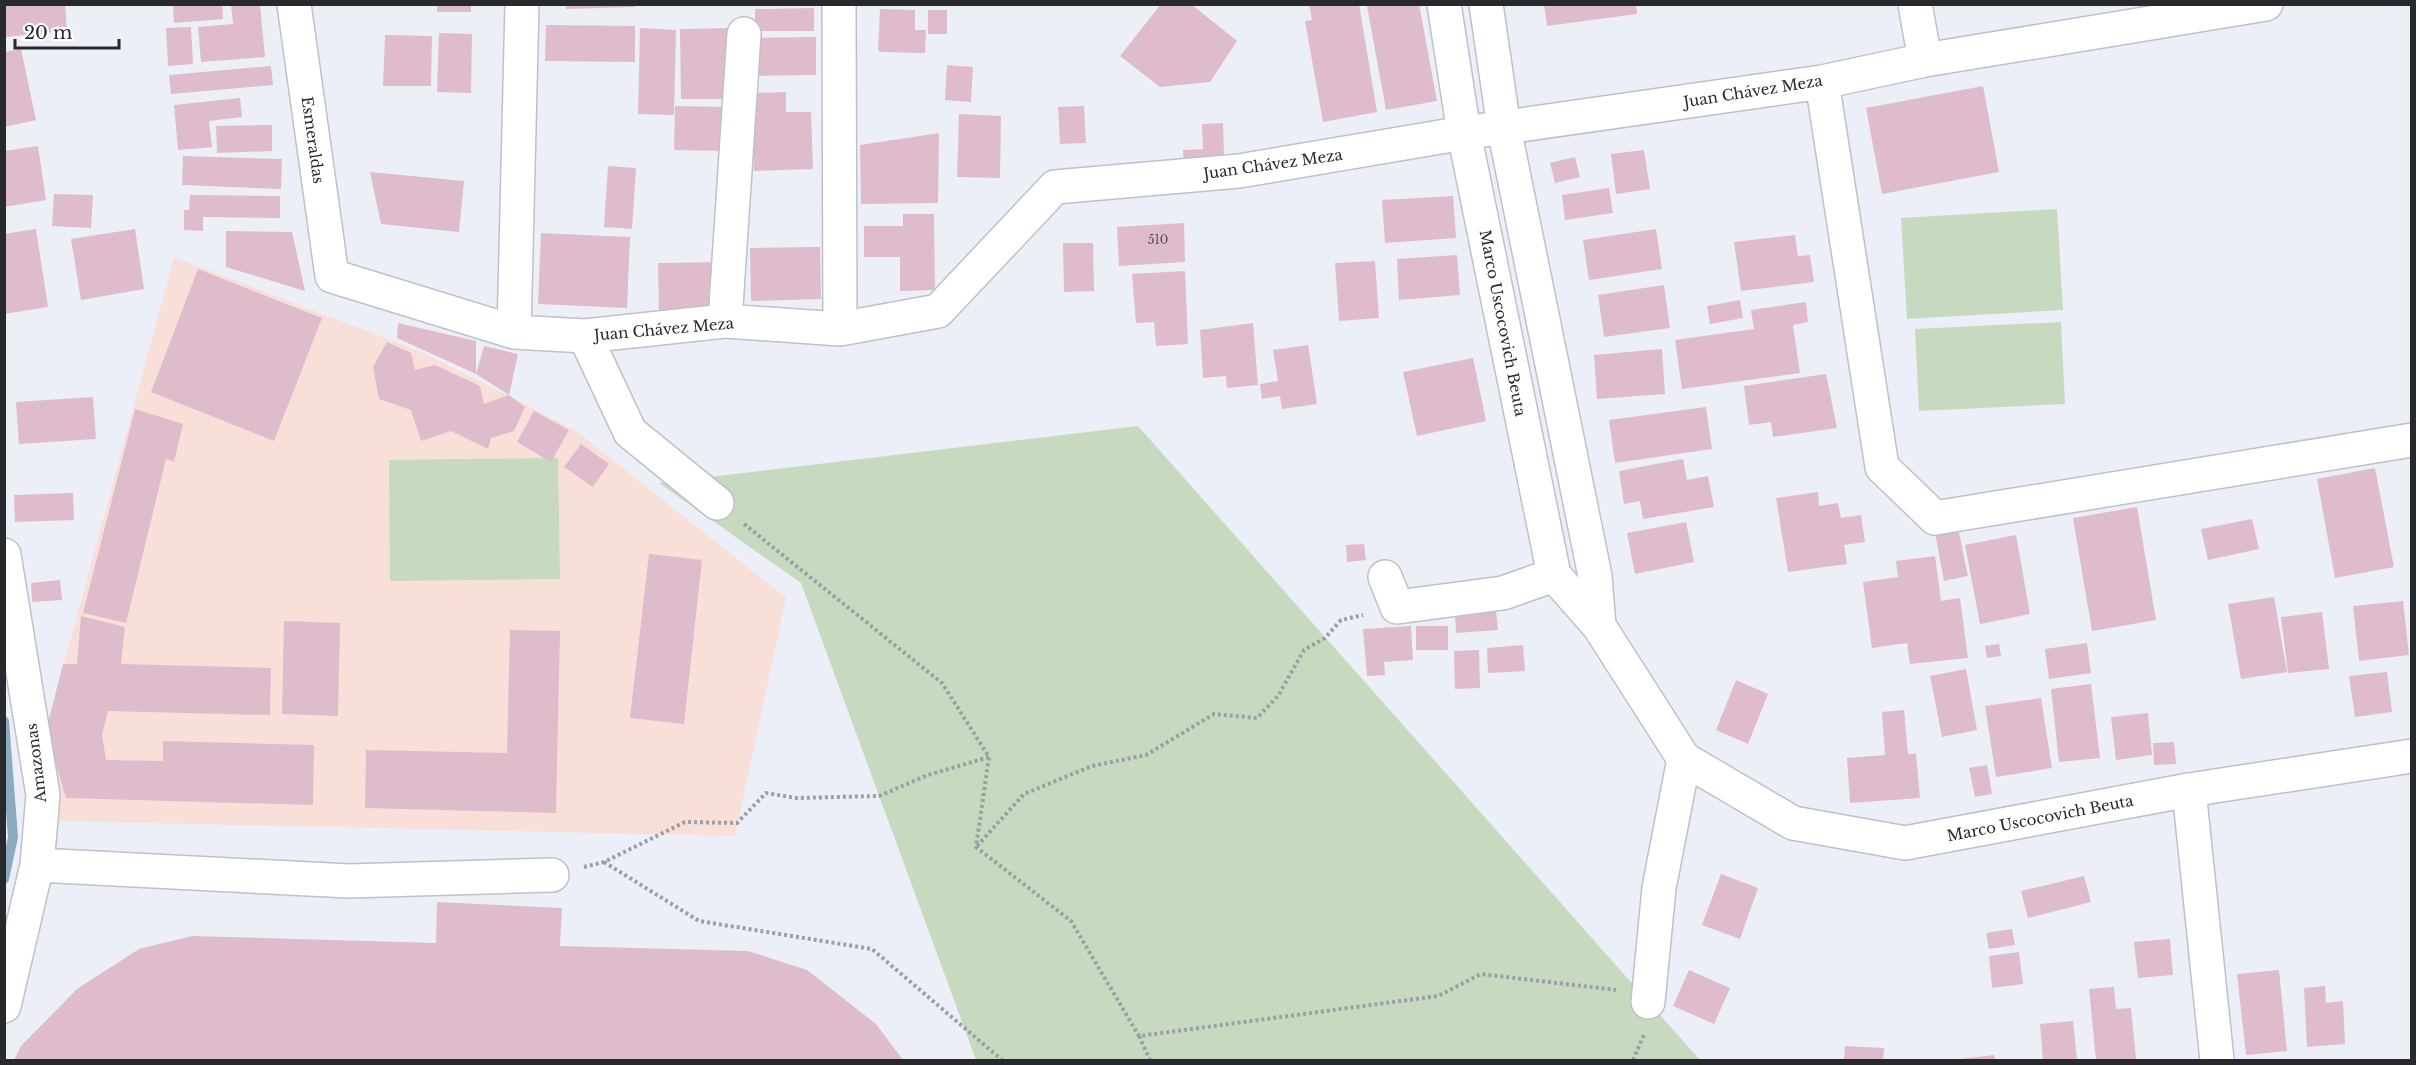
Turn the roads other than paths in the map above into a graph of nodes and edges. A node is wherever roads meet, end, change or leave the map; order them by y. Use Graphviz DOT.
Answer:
graph roads {
  1 [pos="294,4"];
  2 [pos="522,4"];
  3 [pos="839,4"];
  4 [pos="1444,4"];
  5 [pos="1486,4"];
  6 [pos="1915,4"];
  7 [pos="2266,4"];
  8 [pos="744,34"];
  9 [pos="1925,60"];
  10 [pos="1822,81"];
  11 [pos="1504,128"];
  12 [pos="1464,134"];
  13 [pos="332,276"];
  14 [pos="725,321"];
  15 [pos="840,329"];
  16 [pos="514,332"];
  17 [pos="585,336"];
  18 [pos="2412,440"];
  19 [pos="717,503"];
  20 [pos="4,555"];
  21 [pos="1554,575"];
  22 [pos="1385,577"];
  23 [pos="10,621"];
  24 [pos="1599,626"];
  25 [pos="2412,756"];
  26 [pos="1684,759"];
  27 [pos="2189,790"];
  28 [pos="37,865"];
  29 [pos="552,875"];
  30 [pos="1648,1002"];
  31 [pos="4,1006"];
  32 [pos="2217,1060"];
  1 -- 13 [label="street, Esmeraldas"];
  2 -- 16 [label="street"];
  3 -- 15 [label="street"];
  4 -- 12 [label="street, Marco Uscocovich Beuta"];
  5 -- 11 [label="street, Marco Uscocovich Beuta"];
  6 -- 9 [label="street"];
  7 -- 9 [label="street, Juan Chávez Meza"];
  8 -- 14 [label="street"];
  9 -- 10 [label="street, Juan Chávez Meza"];
  10 -- 11 [label="street, Juan Chávez Meza"];
  10 -- 18 [label="street"];
  11 -- 12 [label="street, Juan Chávez Meza"];
  11 -- 24 [label="street, Marco Uscocovich Beuta"];
  12 -- 15 [label="street, Juan Chávez Meza"];
  12 -- 21 [label="street, Marco Uscocovich Beuta"];
  13 -- 16 [label="street, Juan Chávez Meza"];
  14 -- 15 [label="street, Juan Chávez Meza"];
  14 -- 17 [label="street, Juan Chávez Meza"];
  16 -- 17 [label="street, Juan Chávez Meza"];
  17 -- 19 [label="street"];
  20 -- 23 [label="street, Amazonas"];
  21 -- 22 [label="street"];
  21 -- 24 [label="street, Marco Uscocovich Beuta"];
  23 -- 28 [label="street, Amazonas"];
  24 -- 26 [label="street, Marco Uscocovich Beuta"];
  25 -- 27 [label="street, Marco Uscocovich Beuta"];
  26 -- 27 [label="street, Marco Uscocovich Beuta"];
  26 -- 30 [label="street"];
  27 -- 32 [label="street"];
  28 -- 29 [label="street"];
  28 -- 31 [label="street, Amazonas"];
}
